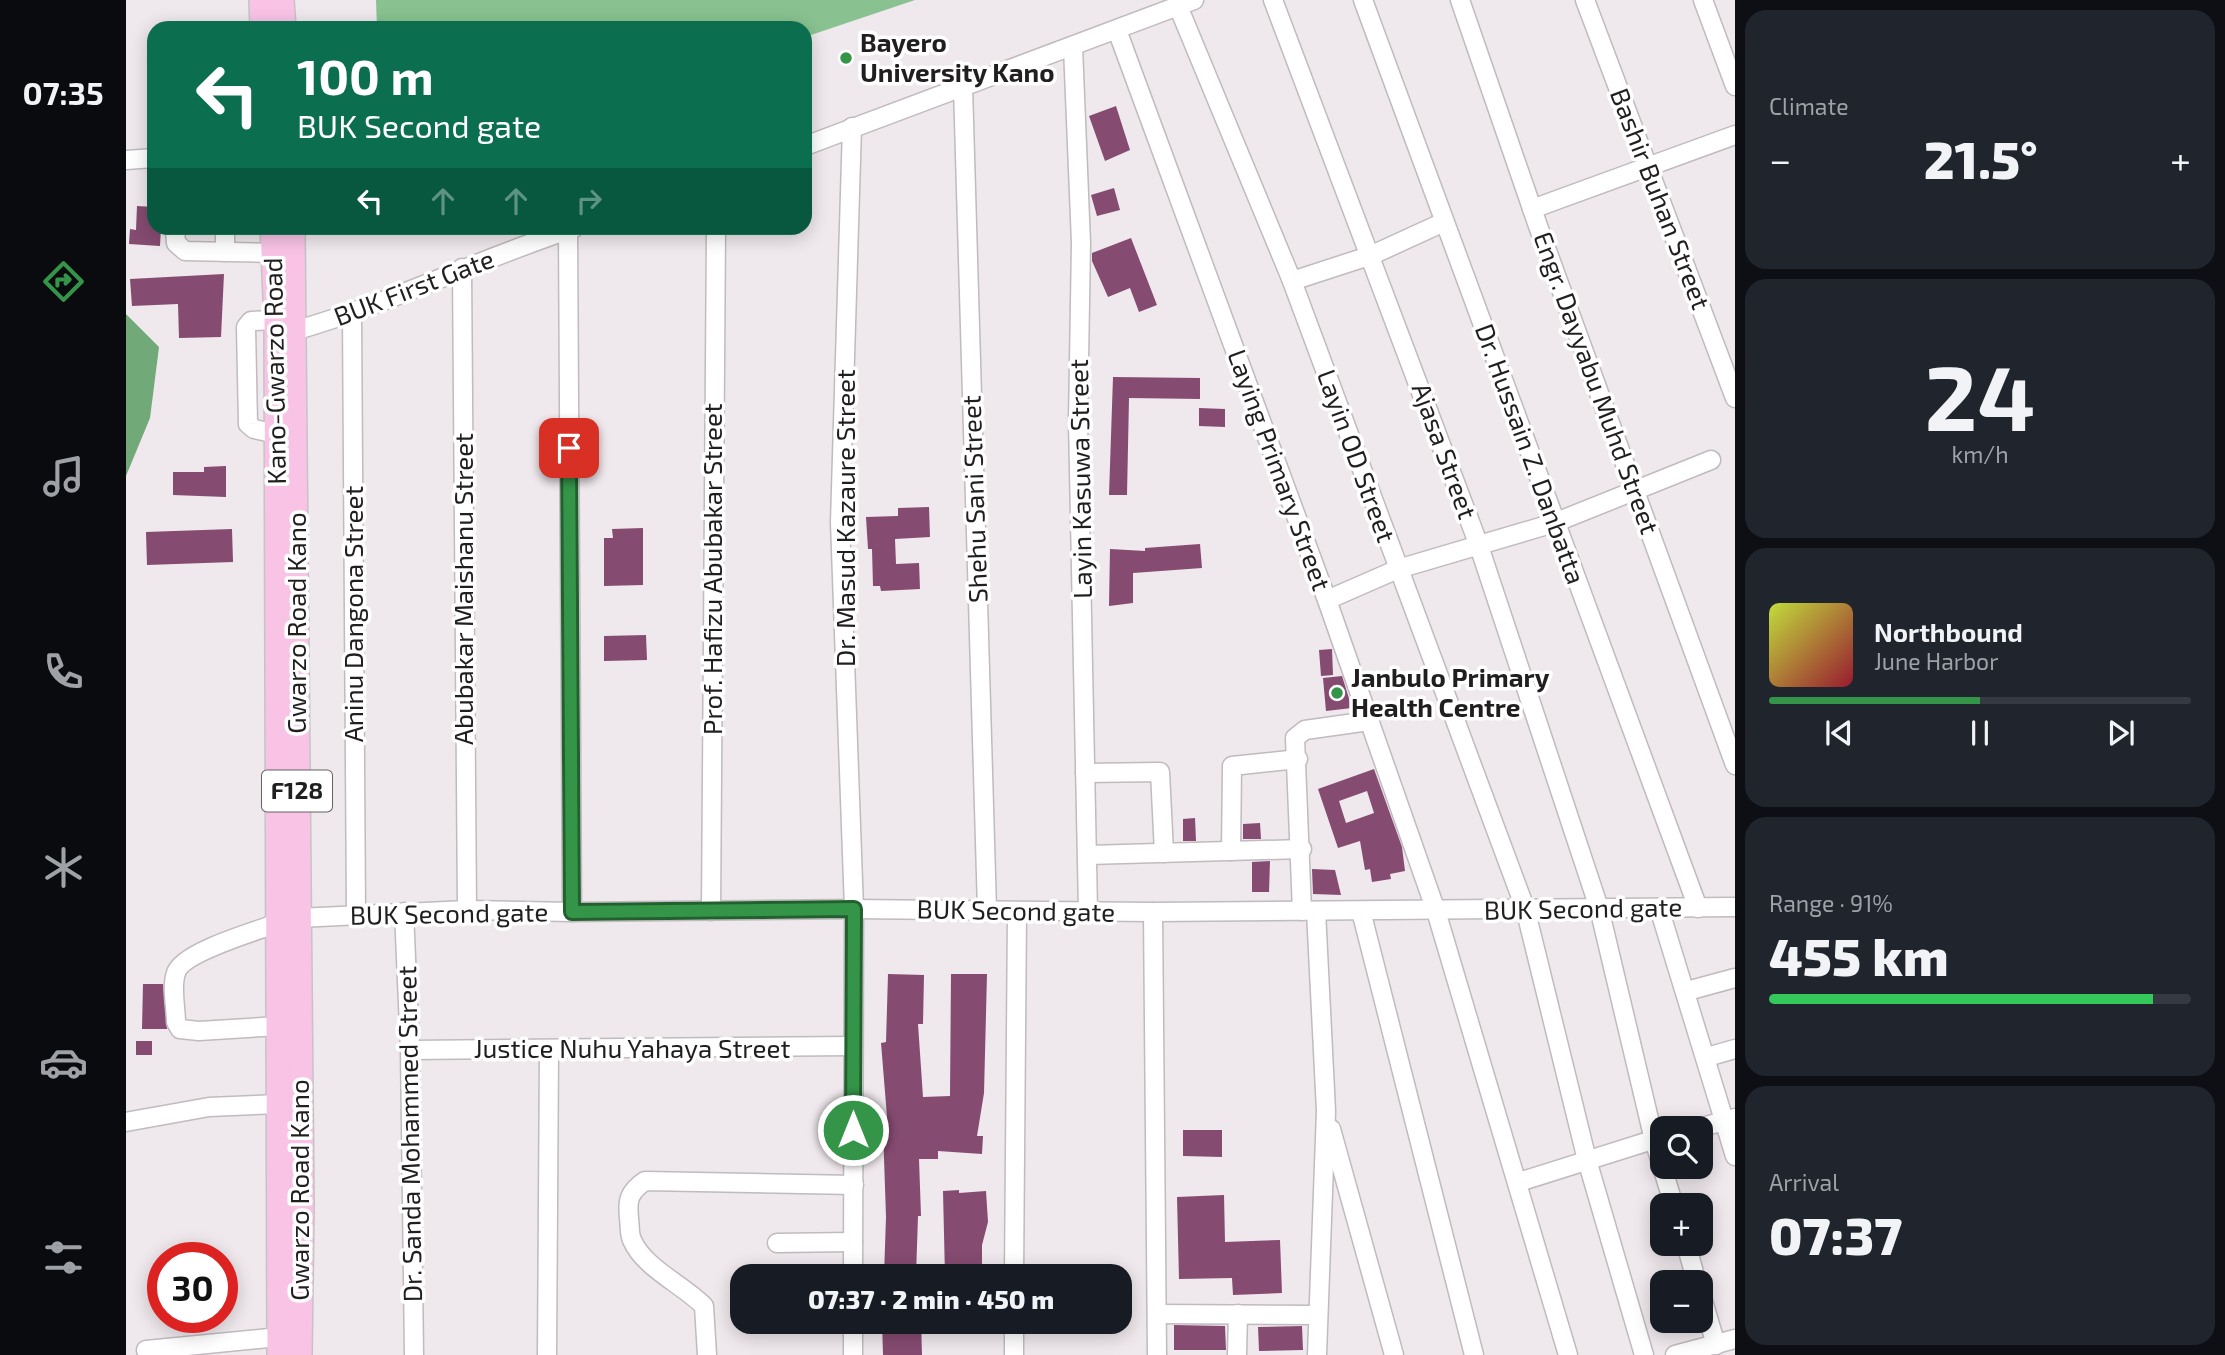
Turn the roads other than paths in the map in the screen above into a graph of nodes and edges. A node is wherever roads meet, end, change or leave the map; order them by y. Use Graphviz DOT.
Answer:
graph roads {
  1 [pos="261,0"];
  2 [pos="282,0"];
  3 [pos="1273,0"];
  4 [pos="1363,0"];
  5 [pos="1460,0"];
  6 [pos="1585,0"];
  7 [pos="1703,0"];
  8 [pos="1186,3"];
  9 [pos="262,21"];
  10 [pos="284,21"];
  11 [pos="1117,30"];
  12 [pos="1073,47"];
  13 [pos="1728,48"];
  14 [pos="1735,86"];
  15 [pos="963,87"];
  16 [pos="852,127"];
  17 [pos="1735,135"];
  18 [pos="812,143"];
  19 [pos="147,158"];
  20 [pos="126,160"];
  21 [pos="1647,164"];
  22 [pos="1532,209"];
  23 [pos="1444,222"];
  24 [pos="175,235"];
  25 [pos="225,235"];
  26 [pos="272,235"];
  27 [pos="292,235"];
  28 [pos="554,235"];
  29 [pos="571,235"];
  30 [pos="716,235"];
  31 [pos="225,252"];
  32 [pos="273,253"];
  33 [pos="1372,255"];
  34 [pos="462,268"];
  35 [pos="1292,281"];
  36 [pos="352,314"];
  37 [pos="285,326"];
  38 [pos="1735,398"];
  39 [pos="1711,460"];
  40 [pos="1635,489"];
  41 [pos="1555,523"];
  42 [pos="1478,543"];
  43 [pos="1398,569"];
  44 [pos="1326,600"];
  45 [pos="1369,721"];
  46 [pos="1298,760"];
  47 [pos="1735,765"];
  48 [pos="1085,773"];
  49 [pos="1302,849"];
  50 [pos="1231,851"];
  51 [pos="1164,853"];
  52 [pos="1088,855"];
  53 [pos="1735,907"];
  54 [pos="1525,908"];
  55 [pos="1599,908"];
  56 [pos="1659,908"];
  57 [pos="1698,908"];
  58 [pos="854,909"];
  59 [pos="467,910"];
  60 [pos="987,910"];
  61 [pos="710,911"];
  62 [pos="1309,911"];
  63 [pos="1361,911"];
  64 [pos="1436,911"];
  65 [pos="404,912"];
  66 [pos="572,912"];
  67 [pos="1017,912"];
  68 [pos="1088,912"];
  69 [pos="1153,912"];
  70 [pos="356,915"];
  71 [pos="288,921"];
  72 [pos="1735,978"];
  73 [pos="1687,991"];
  74 [pos="278,1026"];
  75 [pos="853,1046"];
  76 [pos="549,1049"];
  77 [pos="1735,1049"];
  78 [pos="411,1050"];
  79 [pos="1707,1057"];
  80 [pos="279,1104"];
  81 [pos="1326,1111"];
  82 [pos="1652,1116"];
  83 [pos="1730,1119"];
  84 [pos="126,1122"];
  85 [pos="1713,1124"];
  86 [pos="1650,1140"];
  87 [pos="1735,1156"];
  88 [pos="1587,1160"];
  89 [pos="1519,1182"];
  90 [pos="854,1185"];
  91 [pos="853,1242"];
  92 [pos="777,1243"];
  93 [pos="853,1264"];
  94 [pos="1014,1264"];
  95 [pos="1157,1314"];
  96 [pos="1238,1314"];
  97 [pos="1318,1315"];
  98 [pos="1712,1333"];
  99 [pos="853,1334"];
  100 [pos="1014,1334"];
  101 [pos="1735,1339"];
  102 [pos="1716,1345"];
  103 [pos="279,1346"];
  104 [pos="146,1350"];
  105 [pos="1694,1353"];
  106 [pos="300,1355"];
  107 [pos="414,1355"];
  108 [pos="547,1355"];
  109 [pos="707,1355"];
  110 [pos="853,1355"];
  111 [pos="1014,1355"];
  112 [pos="1157,1355"];
  113 [pos="1237,1355"];
  114 [pos="1317,1355"];
  115 [pos="1394,1355"];
  116 [pos="1474,1355"];
  117 [pos="1568,1355"];
  118 [pos="1644,1355"];
  119 [pos="1675,1355"];
  1 -- 9 [label="main road"];
  2 -- 10 [label="main road"];
  3 -- 33 [label="street, Ajasa Street"];
  4 -- 23 [label="street, Dr. Hussain Z. Danbatta"];
  5 -- 22 [label="street, Engr. Dayyabu Muhd Street"];
  6 -- 21 [label="street, Bashir Buhan Street"];
  7 -- 13 [label="street"];
  8 -- 11 [label="street"];
  8 -- 35 [label="street, Layin OD Street"];
  11 -- 12 [label="street"];
  11 -- 44 [label="street, Laying Primary Street"];
  12 -- 15 [label="street"];
  12 -- 48 [label="street, Layin Kasuwa Street"];
  13 -- 14 [label="street"];
  15 -- 16 [label="street"];
  15 -- 60 [label="street, Shehu Sani Street"];
  16 -- 18 [label="street"];
  16 -- 58 [label="street, Dr. Masud Kazaure Street"];
  17 -- 21 [label="street"];
  19 -- 20 [label="street"];
  21 -- 22 [label="street"];
  21 -- 38 [label="street, Bashir Buhan Street"];
  22 -- 40 [label="street, Engr. Dayyabu Muhd Street"];
  23 -- 33 [label="street"];
  23 -- 41 [label="street, Dr. Hussain Z. Danbatta"];
  24 -- 31 [label="street"];
  25 -- 31 [label="street"];
  26 -- 32 [label="main road, Kano-Gwarzo Road / F128"];
  27 -- 37 [label="main road, Gwarzo Road Kano / F128"];
  28 -- 34 [label="street, BUK First Gate"];
  29 -- 66 [label="street"];
  30 -- 61 [label="street, Prof. Hafizu Abubakar Street"];
  31 -- 32 [label="street"];
  32 -- 37 [label="main road, Kano-Gwarzo Road / F128"];
  33 -- 35 [label="street"];
  33 -- 42 [label="street, Ajasa Street"];
  34 -- 36 [label="street, BUK First Gate"];
  34 -- 59 [label="street, Abubakar Maishanu Street"];
  35 -- 43 [label="street, Layin OD Street"];
  36 -- 37 [label="street, BUK First Gate"];
  36 -- 70 [label="street, Aninu Dangona Street"];
  37 -- 71 [label="main road, Kano-Gwarzo Road / F128"];
  37 -- 71 [label="main road, Gwarzo Road Kano / F128"];
  39 -- 40 [label="street"];
  40 -- 41 [label="street"];
  40 -- 47 [label="street, Engr. Dayyabu Muhd Street"];
  41 -- 42 [label="street"];
  41 -- 57 [label="street, Dr. Hussain Z. Danbatta"];
  42 -- 43 [label="street"];
  42 -- 55 [label="street, Ajasa Street"];
  43 -- 44 [label="street"];
  43 -- 54 [label="street, Layin OD Street"];
  44 -- 45 [label="street, Laying Primary Street"];
  45 -- 46 [label="street"];
  45 -- 64 [label="street, Laying Primary Street"];
  46 -- 49 [label="street"];
  46 -- 50 [label="street"];
  48 -- 51 [label="street"];
  48 -- 52 [label="street, Layin Kasuwa Street"];
  49 -- 50 [label="street"];
  49 -- 62 [label="street"];
  50 -- 51 [label="street"];
  51 -- 52 [label="street"];
  52 -- 68 [label="street, Layin Kasuwa Street"];
  53 -- 57 [label="street, BUK Second gate"];
  54 -- 55 [label="street, BUK Second gate"];
  54 -- 64 [label="street, BUK Second gate"];
  54 -- 88 [label="street, Layin OD Street"];
  55 -- 56 [label="street, BUK Second gate"];
  55 -- 82 [label="street, Ajasa Street"];
  56 -- 57 [label="street, BUK Second gate"];
  56 -- 73 [label="street"];
  58 -- 60 [label="street, BUK Second gate"];
  58 -- 61 [label="street, BUK Second gate"];
  58 -- 75 [label="street, Dr. Masud Kazaure Street"];
  59 -- 65 [label="street, BUK Second gate"];
  59 -- 66 [label="street, BUK Second gate"];
  60 -- 67 [label="street, BUK Second gate"];
  61 -- 66 [label="street, BUK Second gate"];
  62 -- 63 [label="street, BUK Second gate"];
  62 -- 69 [label="street, BUK Second gate"];
  62 -- 81 [label="street"];
  63 -- 64 [label="street, BUK Second gate"];
  63 -- 116 [label="street"];
  64 -- 89 [label="street, Laying Primary Street"];
  65 -- 70 [label="street, BUK Second gate"];
  65 -- 78 [label="street, Dr. Sanda Mohammed Street"];
  67 -- 68 [label="street, BUK Second gate"];
  67 -- 94 [label="street"];
  68 -- 69 [label="street, BUK Second gate"];
  69 -- 95 [label="street"];
  70 -- 71 [label="street, BUK Second gate"];
  71 -- 74 [label="main road, Kano-Gwarzo Road / F128"];
  71 -- 74 [label="street, BUK Second gate"];
  71 -- 106 [label="main road, Gwarzo Road Kano / F128"];
  72 -- 73 [label="street"];
  73 -- 79 [label="street"];
  74 -- 80 [label="main road, Kano-Gwarzo Road / F128"];
  75 -- 76 [label="street, Justice Nuhu Yahaya Street"];
  75 -- 90 [label="street, Dr. Masud Kazaure Street"];
  76 -- 78 [label="street, Justice Nuhu Yahaya Street"];
  76 -- 108 [label="street"];
  77 -- 79 [label="street"];
  78 -- 107 [label="street, Dr. Sanda Mohammed Street"];
  79 -- 83 [label="street"];
  80 -- 84 [label="street"];
  80 -- 103 [label="main road, Kano-Gwarzo Road / F128"];
  81 -- 97 [label="street"];
  81 -- 115 [label="street"];
  83 -- 85 [label="street"];
  83 -- 87 [label="street"];
  86 -- 88 [label="street"];
  88 -- 89 [label="street"];
  88 -- 118 [label="street, Layin OD Street"];
  89 -- 117 [label="street, Laying Primary Street"];
  90 -- 91 [label="street, Dr. Masud Kazaure Street"];
  90 -- 109 [label="street"];
  91 -- 92 [label="street"];
  91 -- 93 [label="street, Dr. Masud Kazaure Street"];
  95 -- 96 [label="street"];
  95 -- 112 [label="street"];
  96 -- 97 [label="street"];
  96 -- 113 [label="street"];
  97 -- 114 [label="street"];
  98 -- 102 [label="street"];
  99 -- 110 [label="street"];
  100 -- 111 [label="street"];
  101 -- 102 [label="street"];
  102 -- 105 [label="street"];
  103 -- 104 [label="street"];
  105 -- 119 [label="street"];
}
